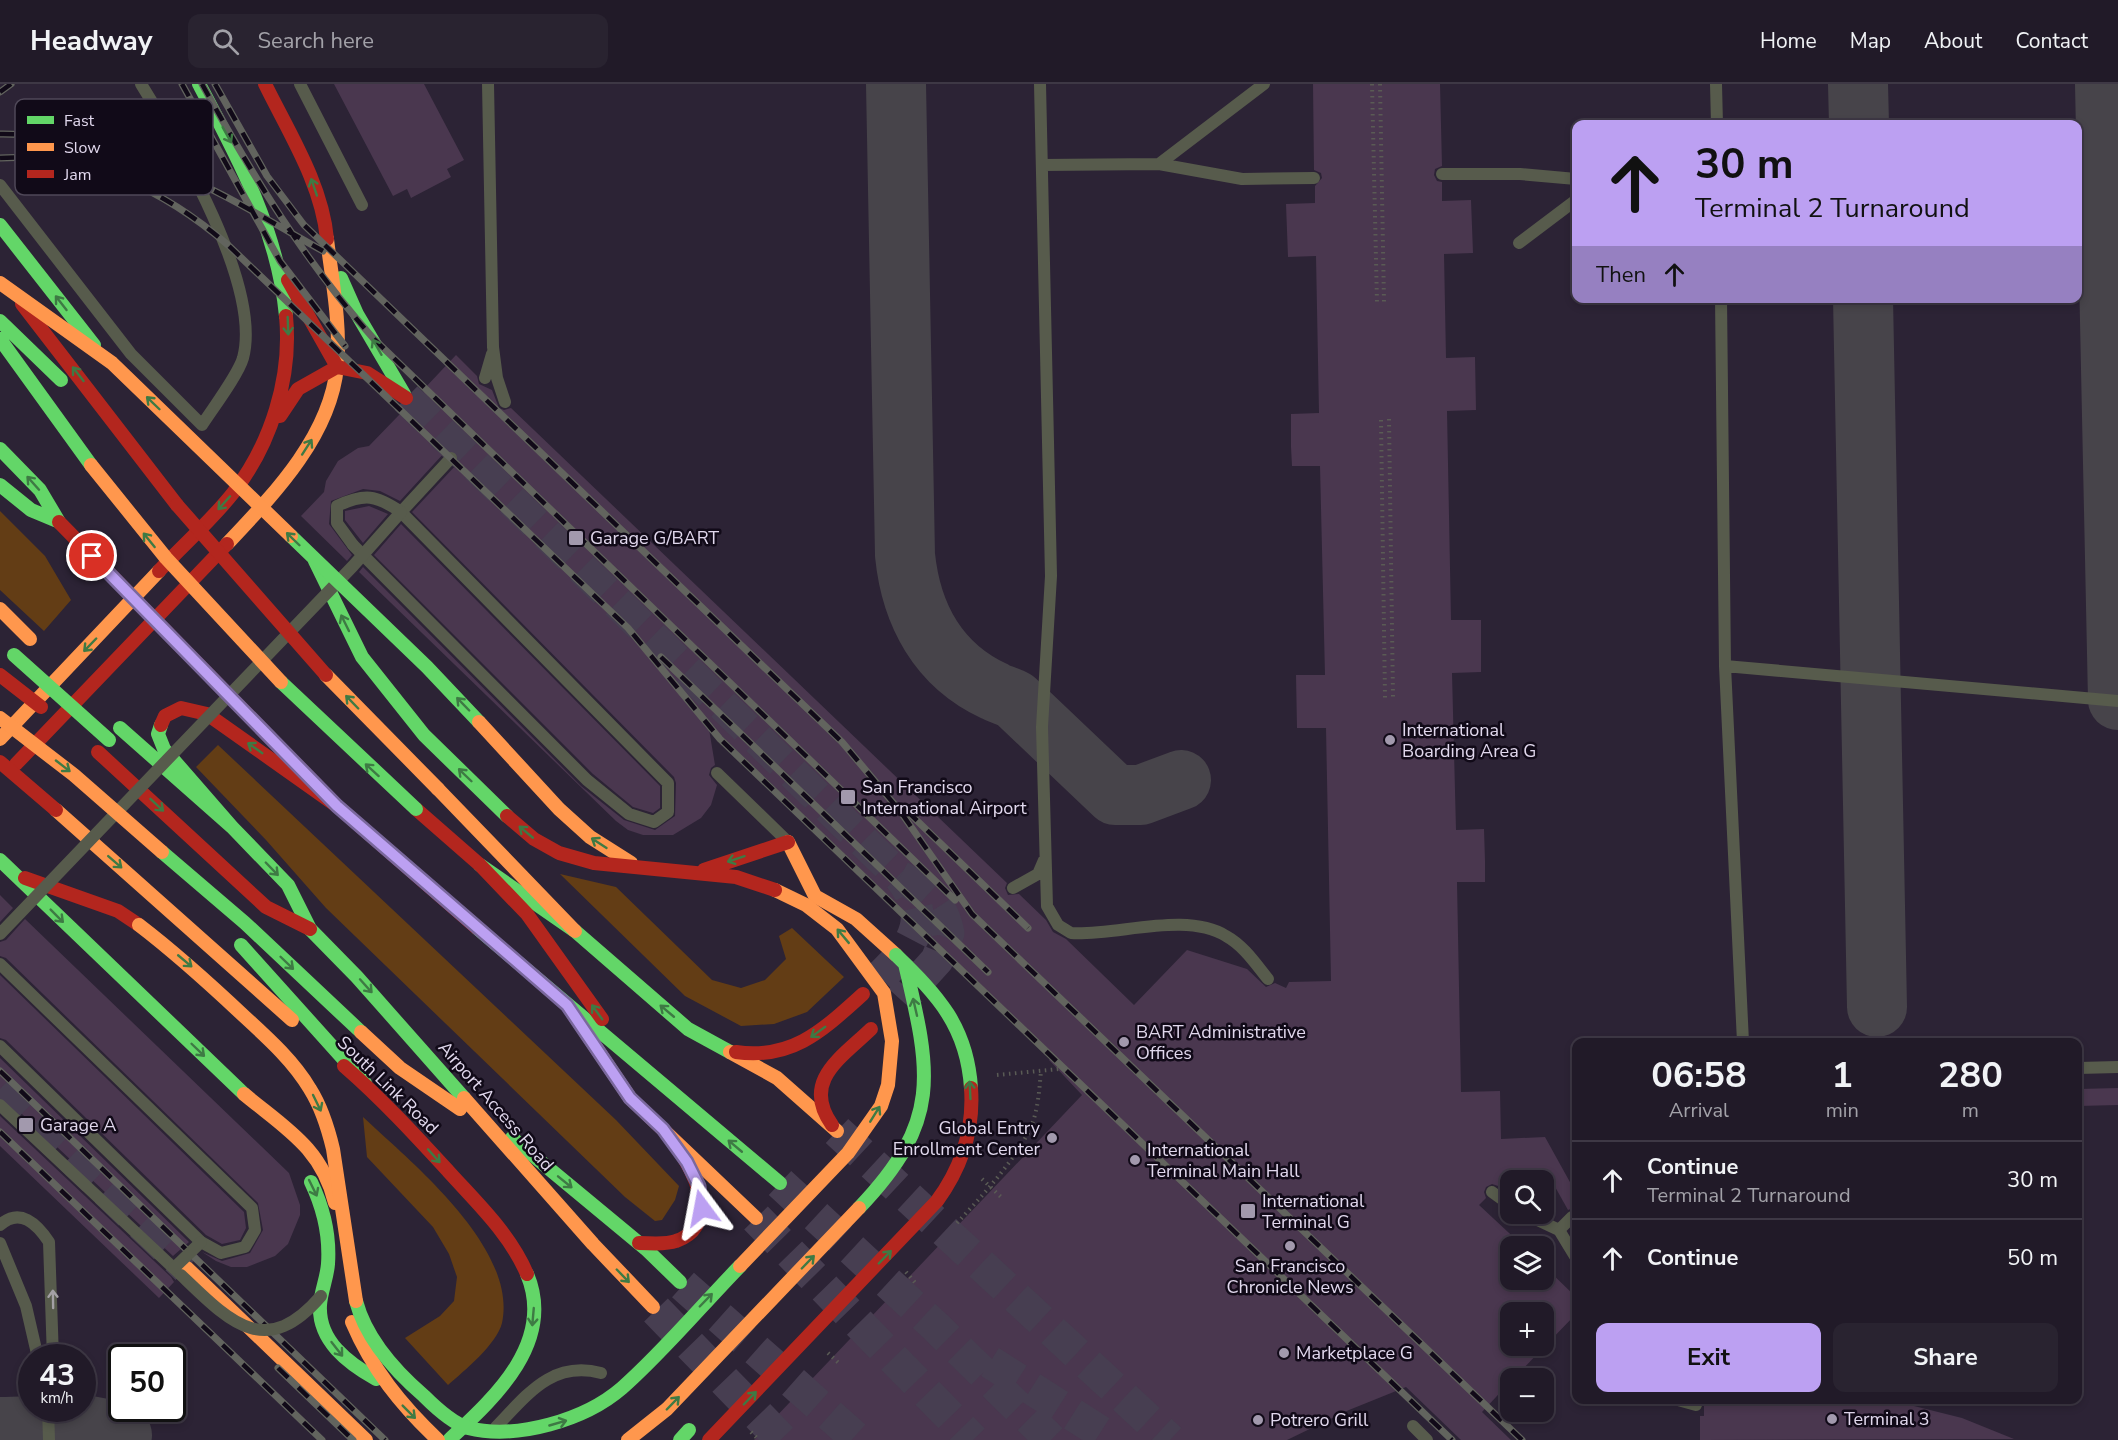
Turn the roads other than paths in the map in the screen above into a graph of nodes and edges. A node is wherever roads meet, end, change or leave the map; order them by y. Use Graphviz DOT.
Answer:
graph roads {
  1 [pos="141,84"];
  2 [pos="199,84"];
  3 [pos="265,84"];
  4 [pos="300,84"];
  5 [pos="488,84"];
  6 [pos="1040,84"];
  7 [pos="1264,84"];
  8 [pos="1716,84"];
  9 [pos="150,99"];
  10 [pos="207,99"];
  11 [pos="213,109"];
  12 [pos="1717,120"];
  13 [pos="1159,164"];
  14 [pos="1042,165"];
  15 [pos="1442,174"];
  16 [pos="1314,178"];
  17 [pos="1572,179"];
  18 [pos="0,185"];
  19 [pos="202,195"];
  20 [pos="1572,203"];
  21 [pos="362,205"];
  22 [pos="0,225"];
  23 [pos="329,243"];
  24 [pos="1519,243"];
  25 [pos="281,267"];
  26 [pos="0,276"];
  27 [pos="0,283"];
  28 [pos="1720,303"];
  29 [pos="0,321"];
  30 [pos="0,339"];
  31 [pos="494,347"];
  32 [pos="112,363"];
  33 [pos="337,367"];
  34 [pos="485,378"];
  35 [pos="505,402"];
  36 [pos="267,437"];
  37 [pos="0,449"];
  38 [pos="451,458"];
  39 [pos="0,485"];
  40 [pos="177,504"];
  41 [pos="401,512"];
  42 [pos="59,522"];
  43 [pos="364,554"];
  44 [pos="314,559"];
  45 [pos="0,609"];
  46 [pos="34,643"];
  47 [pos="0,644"];
  48 [pos="54,663"];
  49 [pos="1725,666"];
  50 [pos="0,675"];
  51 [pos="2118,701"];
  52 [pos="95,704"];
  53 [pos="0,718"];
  54 [pos="116,724"];
  55 [pos="66,727"];
  56 [pos="0,739"];
  57 [pos="114,743"];
  58 [pos="94,749"];
  59 [pos="0,762"];
  60 [pos="0,770"];
  61 [pos="144,770"];
  62 [pos="717,773"];
  63 [pos="0,780"];
  64 [pos="161,786"];
  65 [pos="337,806"];
  66 [pos="56,810"];
  67 [pos="232,827"];
  68 [pos="788,842"];
  69 [pos="162,852"];
  70 [pos="1045,859"];
  71 [pos="0,860"];
  72 [pos="480,865"];
  73 [pos="15,874"];
  74 [pos="684,876"];
  75 [pos="1013,888"];
  76 [pos="275,895"];
  77 [pos="815,896"];
  78 [pos="310,929"];
  79 [pos="575,931"];
  80 [pos="0,934"];
  81 [pos="0,964"];
  82 [pos="905,964"];
  83 [pos="1268,979"];
  84 [pos="862,994"];
  85 [pos="567,1005"];
  86 [pos="871,1029"];
  87 [pos="1743,1038"];
  88 [pos="715,1044"];
  89 [pos="0,1046"];
  90 [pos="631,1059"];
  91 [pos="2082,1068"];
  92 [pos="2118,1068"];
  93 [pos="365,1083"];
  94 [pos="240,1091"];
  95 [pos="471,1104"];
  96 [pos="0,1105"];
  97 [pos="663,1129"];
  98 [pos="498,1136"];
  99 [pos="283,1145"];
  100 [pos="302,1168"];
  101 [pos="780,1183"];
  102 [pos="1492,1192"];
  103 [pos="1500,1198"];
  104 [pos="1572,1217"];
  105 [pos="756,1218"];
  106 [pos="1546,1224"];
  107 [pos="0,1225"];
  108 [pos="1559,1230"];
  109 [pos="201,1242"];
  110 [pos="0,1243"];
  111 [pos="639,1243"];
  112 [pos="1572,1251"];
  113 [pos="181,1270"];
  114 [pos="342,1282"];
  115 [pos="680,1282"];
  116 [pos="321,1296"];
  117 [pos="653,1307"];
  118 [pos="35,1344"];
  119 [pos="53,1344"];
  120 [pos="601,1373"];
  121 [pos="383,1382"];
  122 [pos="1692,1404"];
  123 [pos="1696,1405"];
  124 [pos="48,1422"];
  125 [pos="1413,1425"];
  126 [pos="49,1440"];
  127 [pos="366,1440"];
  128 [pos="438,1440"];
  129 [pos="450,1440"];
  130 [pos="480,1440"];
  131 [pos="628,1440"];
  132 [pos="709,1440"];
  133 [pos="1427,1440"];
  1 -- 9 [label="lane"];
  2 -- 10 [label="main road, one-way"];
  23 -- 3 [label="main road, one-way"];
  4 -- 21 [label="lane"];
  5 -- 31 [label="lane"];
  6 -- 14 [label="lane"];
  7 -- 13 [label="lane"];
  8 -- 12 [label="lane"];
  11 -- 25 [label="main road, one-way"];
  13 -- 14 [label="lane"];
  13 -- 16 [label="lane"];
  14 -- 70 [label="lane"];
  15 -- 17 [label="lane"];
  18 -- 19 [label="lane"];
  20 -- 24 [label="lane"];
  32 -- 22 [label="main road, one-way, bridge"];
  23 -- 33 [label="main road"];
  33 -- 23 [label="main road, one-way"];
  25 -- 33 [label="main road"];
  25 -- 36 [label="main road, one-way"];
  40 -- 26 [label="main road, one-way, bridge"];
  27 -- 32 [label="main road, bridge"];
  28 -- 49 [label="lane"];
  29 -- 40 [label="main road"];
  72 -- 30 [label="main road, one-way, bridge"];
  31 -- 34 [label="lane"];
  31 -- 35 [label="lane"];
  44 -- 32 [label="main road, one-way, bridge"];
  33 -- 36 [label="main road"];
  63 -- 33 [label="main road, one-way"];
  36 -- 56 [label="main road, one-way"];
  42 -- 37 [label="main road, one-way"];
  38 -- 41 [label="lane"];
  39 -- 42 [label="main road"];
  79 -- 40 [label="main road, one-way, bridge"];
  41 -- 43 [label="lane, bridge"];
  41 -- 43 [label="lane, bridge"];
  41 -- 43 [label="lane"];
  42 -- 65 [label="main road, bridge"];
  43 -- 80 [label="lane, bridge"];
  73 -- 44 [label="main road, one-way, bridge"];
  74 -- 44 [label="main road, one-way, bridge"];
  45 -- 46 [label="main road"];
  47 -- 57 [label="main road, bridge"];
  48 -- 52 [label="main road"];
  49 -- 51 [label="lane"];
  49 -- 87 [label="lane"];
  50 -- 55 [label="main road, bridge"];
  53 -- 69 [label="main road, one-way, bridge"];
  54 -- 67 [label="main road"];
  58 -- 78 [label="main road, one-way"];
  59 -- 66 [label="main road, bridge"];
  60 -- 66 [label="main road, bridge"];
  61 -- 64 [label="main road"];
  62 -- 68 [label="lane"];
  65 -- 67 [label="main road, one-way"];
  65 -- 85 [label="main road"];
  66 -- 93 [label="main road, South Link Road, one-way"];
  67 -- 78 [label="main road, one-way"];
  68 -- 74 [label="main road, one-way, bridge"];
  68 -- 77 [label="main road"];
  69 -- 93 [label="main road"];
  69 -- 98 [label="main road, one-way"];
  70 -- 75 [label="lane"];
  70 -- 83 [label="lane"];
  71 -- 73 [label="main road"];
  72 -- 79 [label="main road"];
  90 -- 72 [label="main road, one-way"];
  73 -- 94 [label="main road, one-way"];
  74 -- 77 [label="main road, bridge"];
  76 -- 78 [label="main road, Airport Access Road"];
  77 -- 82 [label="main road, bridge"];
  78 -- 95 [label="main road, Airport Access Road, one-way"];
  88 -- 79 [label="main road, one-way"];
  81 -- 109 [label="lane"];
  131 -- 82 [label="main road, one-way, bridge"];
  132 -- 82 [label="main road, one-way, bridge"];
  84 -- 88 [label="main road, one-way"];
  85 -- 90 [label="main road"];
  85 -- 97 [label="main road"];
  86 -- 88 [label="main road"];
  89 -- 109 [label="lane"];
  101 -- 90 [label="main road, one-way"];
  91 -- 92 [label="lane"];
  93 -- 129 [label="main road, South Link Road, one-way"];
  94 -- 99 [label="main road"];
  94 -- 114 [label="main road"];
  95 -- 98 [label="main road, Airport Access Road"];
  95 -- 111 [label="main road, one-way"];
  96 -- 113 [label="lane"];
  97 -- 105 [label="main road"];
  97 -- 111 [label="main road"];
  98 -- 117 [label="main road, Airport Access Road, one-way"];
  100 -- 116 [label="main road, one-way"];
  102 -- 103 [label="lane"];
  104 -- 108 [label="lane"];
  106 -- 108 [label="lane"];
  119 -- 107 [label="lane, one-way"];
  108 -- 112 [label="lane"];
  109 -- 113 [label="lane, bridge"];
  110 -- 118 [label="lane"];
  111 -- 115 [label="main road"];
  113 -- 116 [label="lane, bridge"];
  113 -- 127 [label="main road"];
  114 -- 121 [label="main road"];
  114 -- 130 [label="main road, bridge"];
  116 -- 121 [label="main road, one-way"];
  120 -- 130 [label="lane"];
  121 -- 128 [label="main road, one-way"];
  122 -- 123 [label="lane"];
  124 -- 126 [label="lane"];
  125 -- 133 [label="lane"];
}
